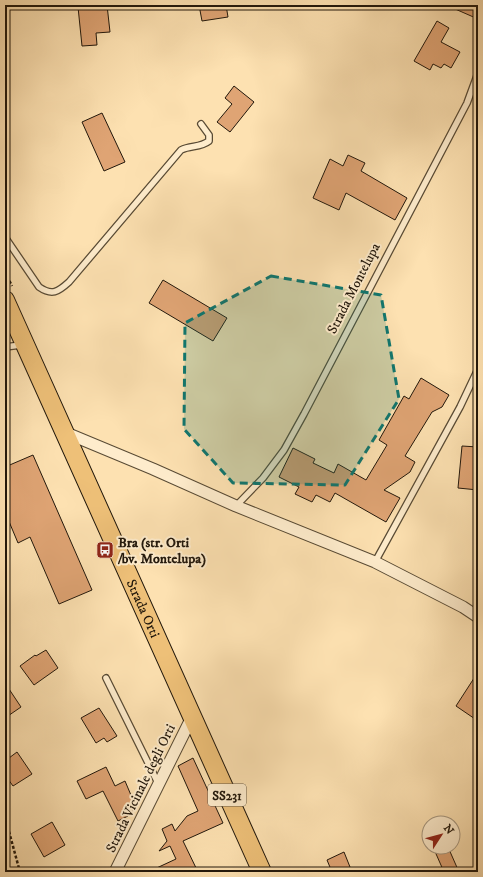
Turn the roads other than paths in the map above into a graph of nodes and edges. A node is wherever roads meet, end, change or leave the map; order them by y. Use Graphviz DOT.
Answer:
graph roads {
  1 [pos="478,73"];
  2 [pos="201,124"];
  3 [pos="5,237"];
  4 [pos="5,300"];
  5 [pos="26,344"];
  6 [pos="5,347"];
  7 [pos="478,369"];
  8 [pos="64,432"];
  9 [pos="236,506"];
  10 [pos="375,562"];
  11 [pos="478,617"];
  12 [pos="106,678"];
  13 [pos="192,717"];
  14 [pos="158,784"];
  15 [pos="115,872"];
  16 [pos="262,872"];
  1 -- 9 [label="lane, Strada Montelupa"];
  2 -- 3 [label="lane"];
  4 -- 5 [label="main road, Strada Orti / SS231"];
  5 -- 6 [label="lane"];
  5 -- 8 [label="main road, Strada Orti / SS231"];
  7 -- 10 [label="lane"];
  8 -- 9 [label="street"];
  8 -- 13 [label="main road, Strada Orti / SS231"];
  9 -- 10 [label="street"];
  10 -- 11 [label="street"];
  12 -- 14 [label="lane"];
  13 -- 14 [label="street, Strada Vicinale degli Orti"];
  13 -- 16 [label="main road, Strada Orti / SS231"];
  14 -- 15 [label="street, Strada Vicinale degli Orti"];
}
